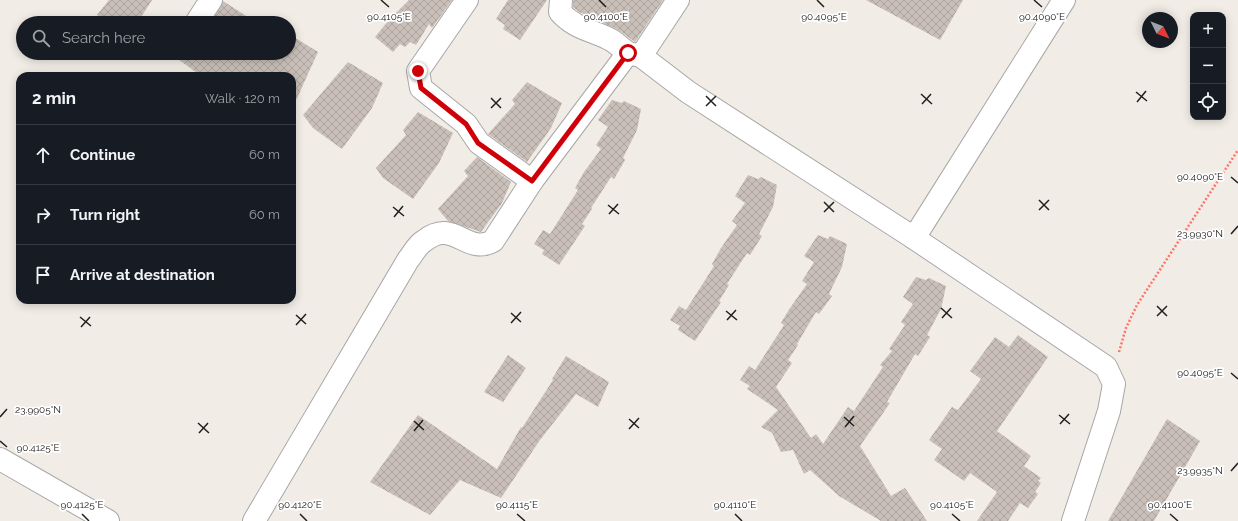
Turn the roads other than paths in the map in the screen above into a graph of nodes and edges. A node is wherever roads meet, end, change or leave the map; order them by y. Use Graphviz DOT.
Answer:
graph roads {
  1 [pos="211,0"];
  2 [pos="467,0"];
  3 [pos="561,0"];
  4 [pos="678,0"];
  5 [pos="1064,0"];
  6 [pos="201,16"];
  7 [pos="635,54"];
  8 [pos="532,181"];
  9 [pos="914,238"];
  10 [pos="0,459"];
  11 [pos="108,521"];
  12 [pos="254,521"];
  13 [pos="1073,521"];
  1 -- 6 [label="street"];
  2 -- 8 [label="street"];
  3 -- 7 [label="street"];
  4 -- 7 [label="street"];
  5 -- 9 [label="street"];
  7 -- 8 [label="street"];
  7 -- 9 [label="street"];
  8 -- 12 [label="street"];
  9 -- 13 [label="street"];
  10 -- 11 [label="street"];
}
